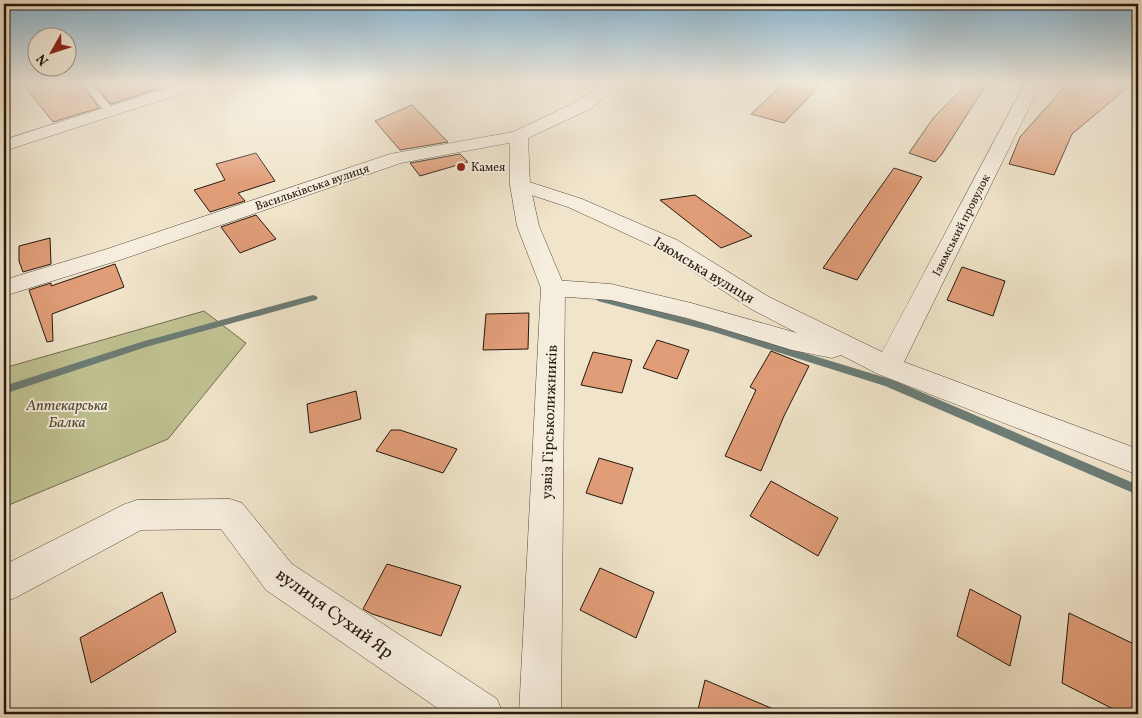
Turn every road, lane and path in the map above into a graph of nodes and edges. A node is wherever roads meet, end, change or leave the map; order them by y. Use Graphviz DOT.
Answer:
graph roads {
  1 [pos="96,117"];
  2 [pos="560,117"];
  3 [pos="1016,117"];
  4 [pos="519,136"];
  5 [pos="4,146"];
  6 [pos="520,185"];
  7 [pos="4,288"];
  8 [pos="553,288"];
  9 [pos="857,352"];
  10 [pos="888,367"];
  11 [pos="1138,462"];
  12 [pos="4,584"];
  13 [pos="482,714"];
  14 [pos="540,714"];
  1 -- 5 [label="street"];
  2 -- 4 [label="street, Васильківська вулиця"];
  3 -- 10 [label="street, Ізюмський провулок"];
  4 -- 6 [label="street, узвіз Гірськолижників"];
  4 -- 7 [label="street, Васильківська вулиця"];
  6 -- 8 [label="street, узвіз Гірськолижників"];
  6 -- 9 [label="street, Ізюмська вулиця"];
  8 -- 9 [label="street, Ізюмська вулиця"];
  8 -- 14 [label="street, узвіз Гірськолижників"];
  9 -- 10 [label="street, Ізюмська вулиця"];
  10 -- 11 [label="street, Ізюмська вулиця"];
  12 -- 13 [label="street, вулиця Сухий Яр"];
}
